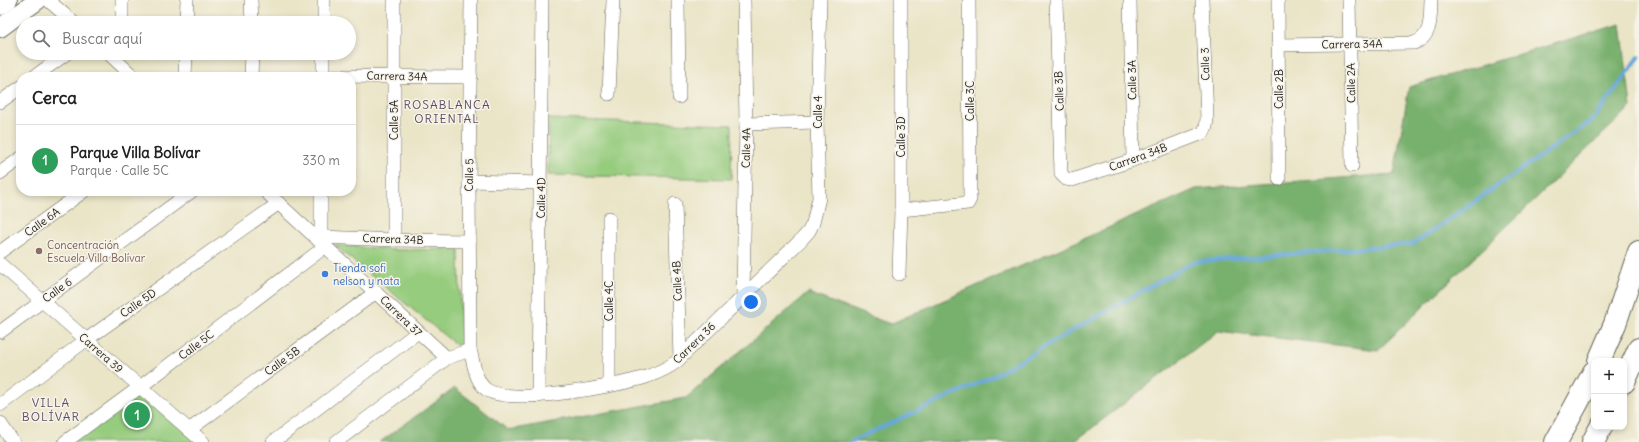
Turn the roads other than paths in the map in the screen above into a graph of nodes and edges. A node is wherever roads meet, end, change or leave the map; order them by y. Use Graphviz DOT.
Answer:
graph roads {
  1 [pos="8,0"];
  2 [pos="38,0"];
  3 [pos="48,0"];
  4 [pos="122,0"];
  5 [pos="187,0"];
  6 [pos="251,0"];
  7 [pos="324,0"];
  8 [pos="394,0"];
  9 [pos="472,0"];
  10 [pos="542,0"];
  11 [pos="614,0"];
  12 [pos="678,0"];
  13 [pos="744,0"];
  14 [pos="820,0"];
  15 [pos="901,0"];
  16 [pos="969,0"];
  17 [pos="1056,0"];
  18 [pos="1130,0"];
  19 [pos="1202,0"];
  20 [pos="1278,0"];
  21 [pos="1349,0"];
  22 [pos="1431,0"];
  23 [pos="0,6"];
  24 [pos="16,16"];
  25 [pos="16,16"];
  26 [pos="66,16"];
  27 [pos="122,16"];
  28 [pos="186,16"];
  29 [pos="252,16"];
  30 [pos="324,16"];
  31 [pos="0,28"];
  32 [pos="1350,44"];
  33 [pos="1278,45"];
  34 [pos="57,60"];
  35 [pos="122,60"];
  36 [pos="186,60"];
  37 [pos="252,60"];
  38 [pos="323,60"];
  39 [pos="41,72"];
  40 [pos="129,72"];
  41 [pos="185,72"];
  42 [pos="251,72"];
  43 [pos="323,72"];
  44 [pos="356,76"];
  45 [pos="394,76"];
  46 [pos="471,77"];
  47 [pos="16,91"];
  48 [pos="608,94"];
  49 [pos="679,97"];
  50 [pos="0,102"];
  51 [pos="817,122"];
  52 [pos="746,124"];
  53 [pos="1206,127"];
  54 [pos="1133,160"];
  55 [pos="16,162"];
  56 [pos="1352,166"];
  57 [pos="0,173"];
  58 [pos="1066,179"];
  59 [pos="1279,179"];
  60 [pos="469,181"];
  61 [pos="541,183"];
  62 [pos="77,196"];
  63 [pos="185,196"];
  64 [pos="271,196"];
  65 [pos="322,196"];
  66 [pos="279,203"];
  67 [pos="675,204"];
  68 [pos="901,210"];
  69 [pos="609,218"];
  70 [pos="813,223"];
  71 [pos="394,240"];
  72 [pos="322,241"];
  73 [pos="469,241"];
  74 [pos="0,252"];
  75 [pos="1639,252"];
  76 [pos="0,264"];
  77 [pos="899,274"];
  78 [pos="376,292"];
  79 [pos="743,295"];
  80 [pos="42,301"];
  81 [pos="0,332"];
  82 [pos="418,332"];
  83 [pos="86,340"];
  84 [pos="1639,349"];
  85 [pos="470,350"];
  86 [pos="680,357"];
  87 [pos="447,358"];
  88 [pos="1600,358"];
  89 [pos="1627,375"];
  90 [pos="1591,378"];
  91 [pos="609,385"];
  92 [pos="140,387"];
  93 [pos="538,396"];
  94 [pos="0,405"];
  95 [pos="0,423"];
  96 [pos="189,430"];
  97 [pos="1600,430"];
  98 [pos="13,442"];
  99 [pos="65,442"];
  100 [pos="203,442"];
  101 [pos="273,442"];
  102 [pos="336,442"];
  103 [pos="1556,442"];
  104 [pos="1593,442"];
  1 -- 23 [label="street"];
  2 -- 25 [label="street"];
  3 -- 26 [label="street"];
  4 -- 27 [label="street"];
  5 -- 28 [label="street"];
  6 -- 29 [label="street"];
  7 -- 30 [label="street"];
  8 -- 45 [label="street, Calle 5A"];
  9 -- 46 [label="street, Calle 5"];
  10 -- 61 [label="street, Calle 4D"];
  11 -- 48 [label="street"];
  12 -- 49 [label="street"];
  13 -- 52 [label="street, Calle 4A"];
  14 -- 51 [label="street, Calle 4"];
  15 -- 68 [label="street, Calle 3D"];
  16 -- 68 [label="street, Calle 3C"];
  17 -- 58 [label="street, Calle 3B"];
  18 -- 54 [label="street, Calle 3A"];
  19 -- 53 [label="street, Calle 3"];
  20 -- 33 [label="street, Calle 2B"];
  21 -- 32 [label="street, Calle 2A"];
  22 -- 32 [label="street, Carrera 34A"];
  24 -- 31 [label="street"];
  32 -- 33 [label="street, Carrera 34A"];
  32 -- 56 [label="street, Calle 2A"];
  33 -- 59 [label="street, Calle 2B"];
  34 -- 39 [label="street"];
  35 -- 40 [label="street"];
  36 -- 41 [label="street"];
  37 -- 42 [label="street"];
  38 -- 43 [label="street"];
  44 -- 45 [label="street, Carrera 34A"];
  45 -- 46 [label="street, Carrera 34A"];
  45 -- 71 [label="street, Calle 5A"];
  46 -- 60 [label="street, Calle 5"];
  47 -- 50 [label="street"];
  51 -- 52 [label="street"];
  51 -- 70 [label="street, Calle 4"];
  52 -- 79 [label="street, Calle 4A"];
  53 -- 54 [label="street, Carrera 34B"];
  54 -- 58 [label="street, Carrera 34B"];
  55 -- 57 [label="street"];
  60 -- 61 [label="street"];
  60 -- 73 [label="street, Calle 5"];
  61 -- 93 [label="street, Calle 4D"];
  62 -- 74 [label="street, Calle 6A"];
  63 -- 80 [label="street, Calle 6"];
  64 -- 66 [label="street, Carrera 37"];
  65 -- 72 [label="street"];
  66 -- 72 [label="street, Carrera 37"];
  66 -- 83 [label="street, Calle 5D"];
  67 -- 86 [label="street, Calle 4B"];
  68 -- 77 [label="street, Calle 3D"];
  69 -- 91 [label="street, Calle 4C"];
  70 -- 79 [label="street, Carrera 36"];
  71 -- 72 [label="street, Carrera 34B"];
  71 -- 73 [label="street, Carrera 34B"];
  72 -- 78 [label="street, Carrera 37"];
  72 -- 92 [label="street, Calle 5C"];
  73 -- 85 [label="street, Calle 5"];
  75 -- 88 [label="highway"];
  76 -- 80 [label="street, Carrera 39"];
  78 -- 82 [label="street, Carrera 37"];
  78 -- 96 [label="street, Calle 5B"];
  79 -- 86 [label="street, Carrera 36"];
  80 -- 81 [label="street, Calle 6"];
  80 -- 83 [label="street, Carrera 39"];
  82 -- 87 [label="street, Carrera 37"];
  82 -- 101 [label="street"];
  83 -- 92 [label="street, Carrera 39"];
  83 -- 94 [label="street, Calle 5D"];
  84 -- 89 [label="highway"];
  85 -- 87 [label="street"];
  85 -- 93 [label="street"];
  86 -- 91 [label="street, Carrera 36"];
  87 -- 102 [label="street"];
  90 -- 103 [label="highway"];
  91 -- 93 [label="street, Carrera 36"];
  92 -- 96 [label="street, Carrera 39"];
  92 -- 99 [label="street, Calle 5C"];
  95 -- 98 [label="street"];
  96 -- 100 [label="street, Carrera 39"];
  97 -- 104 [label="highway"];
}
